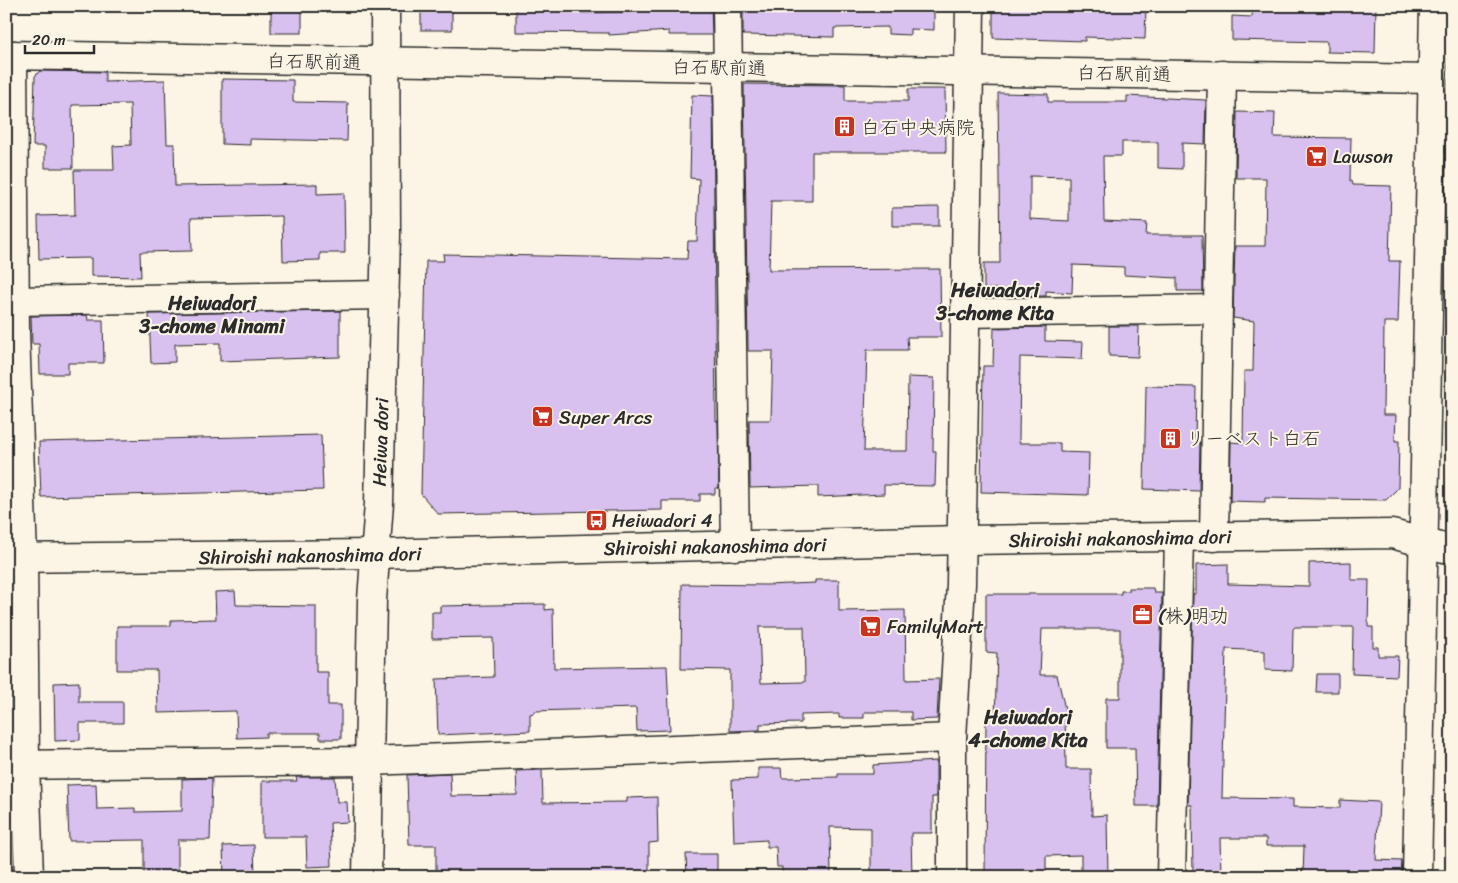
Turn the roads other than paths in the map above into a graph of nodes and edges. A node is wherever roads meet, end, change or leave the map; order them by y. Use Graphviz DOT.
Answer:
graph roads {
  1 [pos="385,6"];
  2 [pos="727,6"];
  3 [pos="970,6"];
  4 [pos="1434,6"];
  5 [pos="10,55"];
  6 [pos="384,62"];
  7 [pos="727,67"];
  8 [pos="970,71"];
  9 [pos="1222,75"];
  10 [pos="1432,79"];
  11 [pos="1441,234"];
  12 [pos="384,295"];
  13 [pos="14,301"];
  14 [pos="1218,309"];
  15 [pos="965,314"];
  16 [pos="11,332"];
  17 [pos="1214,537"];
  18 [pos="1179,538"];
  19 [pos="962,540"];
  20 [pos="1423,543"];
  21 [pos="736,546"];
  22 [pos="1452,548"];
  23 [pos="374,554"];
  24 [pos="15,558"];
  25 [pos="952,738"];
  26 [pos="369,761"];
  27 [pos="16,764"];
  28 [pos="29,877"];
  29 [pos="367,877"];
  30 [pos="952,877"];
  31 [pos="1171,877"];
  32 [pos="1417,877"];
  1 -- 6 [label="street, Heiwa dori"];
  2 -- 7 [label="street"];
  3 -- 8 [label="street"];
  4 -- 10 [label="street"];
  5 -- 6 [label="street, 白石駅前通"];
  5 -- 13 [label="street"];
  6 -- 7 [label="street, 白石駅前通"];
  6 -- 12 [label="street, Heiwa dori"];
  7 -- 8 [label="street, 白石駅前通"];
  7 -- 21 [label="street"];
  8 -- 9 [label="street, 白石駅前通"];
  8 -- 15 [label="street"];
  9 -- 10 [label="street, 白石駅前通"];
  9 -- 14 [label="street"];
  10 -- 11 [label="street"];
  11 -- 20 [label="street"];
  12 -- 13 [label="street"];
  12 -- 23 [label="street, Heiwa dori"];
  13 -- 16 [label="street"];
  14 -- 15 [label="street"];
  14 -- 17 [label="street"];
  15 -- 19 [label="street"];
  16 -- 24 [label="street"];
  17 -- 18 [label="street, Shiroishi nakanoshima dori"];
  17 -- 20 [label="street, Shiroishi nakanoshima dori"];
  18 -- 19 [label="street, Shiroishi nakanoshima dori"];
  18 -- 31 [label="street"];
  19 -- 21 [label="street, Shiroishi nakanoshima dori"];
  19 -- 25 [label="street"];
  20 -- 22 [label="street, Shiroishi nakanoshima dori"];
  20 -- 32 [label="street"];
  21 -- 23 [label="street, Shiroishi nakanoshima dori"];
  23 -- 24 [label="street, Shiroishi nakanoshima dori"];
  23 -- 26 [label="street, Heiwa dori"];
  24 -- 27 [label="street"];
  25 -- 26 [label="street"];
  25 -- 30 [label="street"];
  26 -- 27 [label="street"];
  26 -- 29 [label="street, Heiwa dori"];
  27 -- 28 [label="street"];
}
